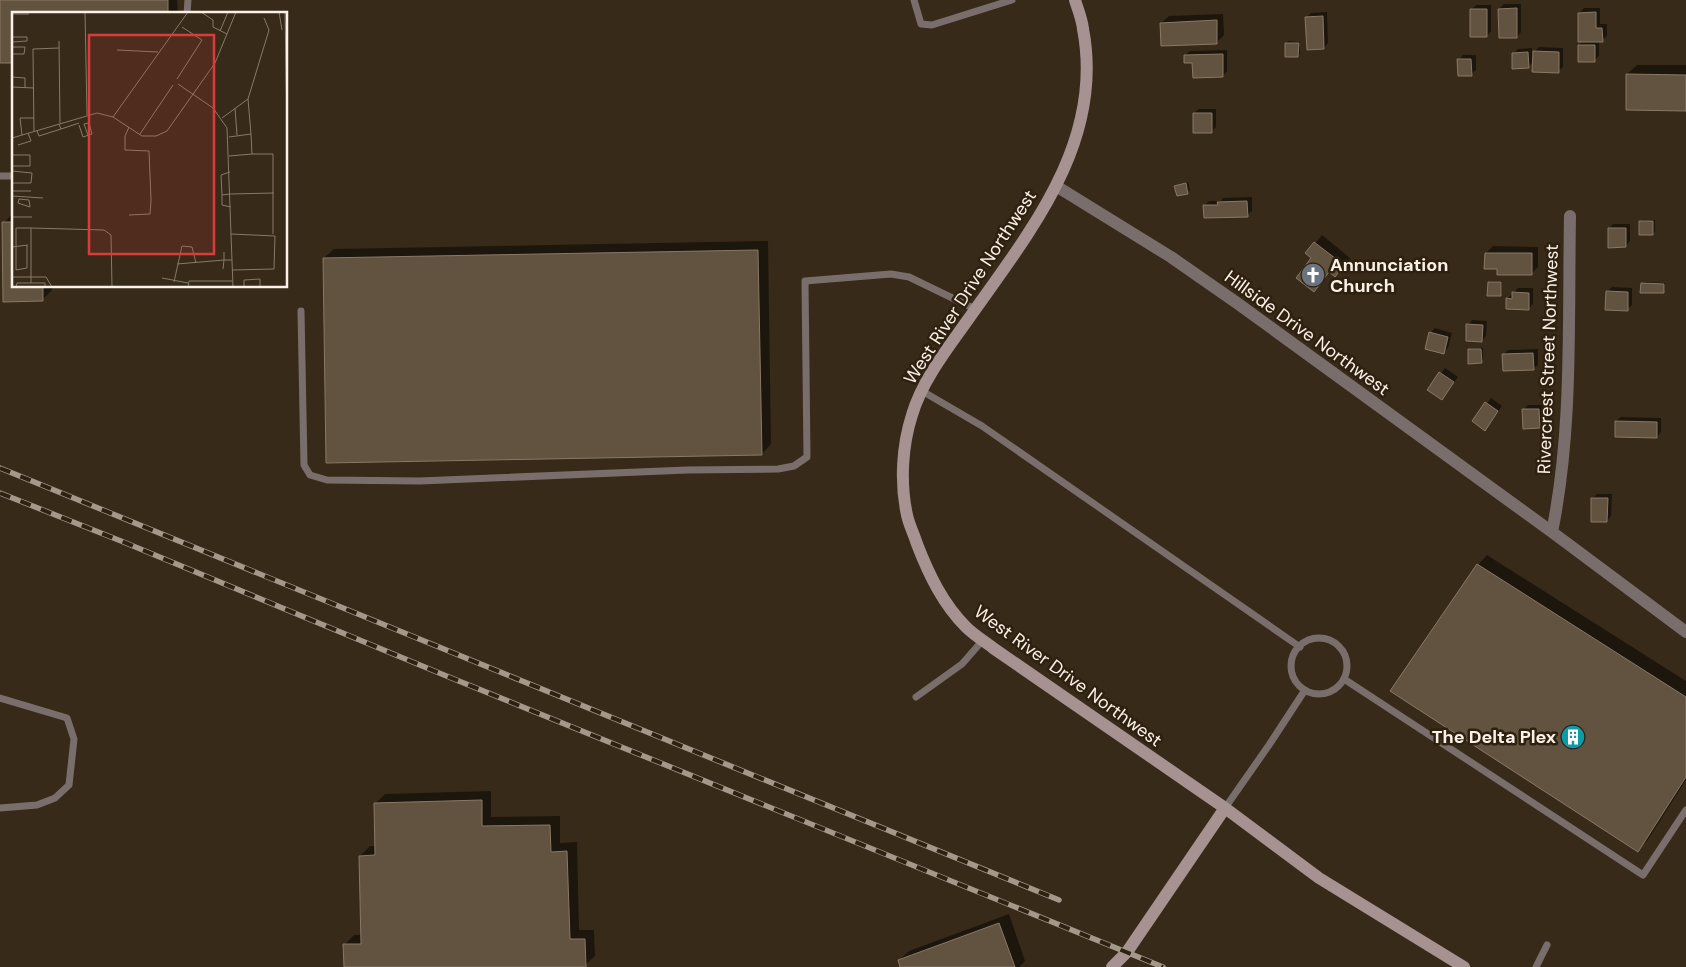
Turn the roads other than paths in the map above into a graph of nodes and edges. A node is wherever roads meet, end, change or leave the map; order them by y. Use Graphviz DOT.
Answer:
graph roads {
  1 [pos="914,0"];
  2 [pos="1012,0"];
  3 [pos="1075,0"];
  4 [pos="1056,186"];
  5 [pos="1570,216"];
  6 [pos="975,309"];
  7 [pos="301,311"];
  8 [pos="922,392"];
  9 [pos="1552,532"];
  10 [pos="1686,632"];
  11 [pos="983,640"];
  12 [pos="1300,647"];
  13 [pos="1344,679"];
  14 [pos="1304,690"];
  15 [pos="0,698"];
  16 [pos="916,698"];
  17 [pos="0,808"];
  18 [pos="1225,808"];
  19 [pos="1686,810"];
  20 [pos="1547,945"];
  21 [pos="1112,967"];
  22 [pos="1464,967"];
  23 [pos="1536,967"];
  1 -- 2 [label="lane"];
  3 -- 4 [label="main road"];
  4 -- 6 [label="main road, West River Drive Northwest"];
  4 -- 9 [label="street, Hillside Drive Northwest"];
  5 -- 9 [label="street, Rivercrest Street Northwest"];
  6 -- 7 [label="lane"];
  6 -- 8 [label="main road, West River Drive Northwest"];
  8 -- 11 [label="main road, West River Drive Northwest"];
  8 -- 12 [label="lane"];
  9 -- 10 [label="street, Hillside Drive Northwest"];
  11 -- 16 [label="lane"];
  11 -- 18 [label="main road, West River Drive Northwest"];
  12 -- 13 [label="lane"];
  12 -- 14 [label="lane"];
  13 -- 14 [label="lane"];
  13 -- 19 [label="lane"];
  14 -- 18 [label="lane"];
  15 -- 17 [label="lane"];
  18 -- 21 [label="main road"];
  18 -- 22 [label="main road, West River Drive Northwest"];
  20 -- 23 [label="lane"];
}
